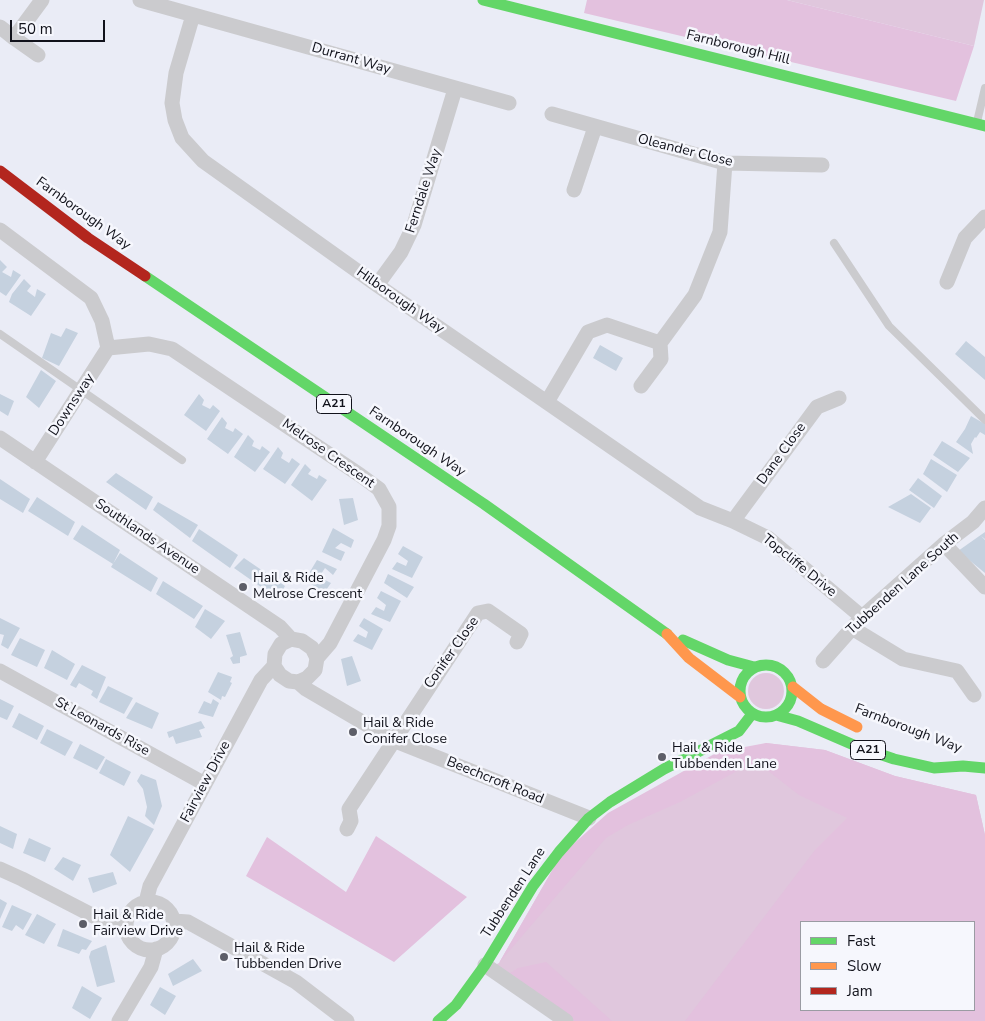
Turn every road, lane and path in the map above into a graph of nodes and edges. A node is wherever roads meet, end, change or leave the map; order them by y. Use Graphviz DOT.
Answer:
graph roads {
  1 [pos="42,0"];
  2 [pos="140,0"];
  3 [pos="483,0"];
  4 [pos="193,15"];
  5 [pos="0,28"];
  6 [pos="14,38"];
  7 [pos="38,56"];
  8 [pos="985,88"];
  9 [pos="455,89"];
  10 [pos="509,103"];
  11 [pos="552,114"];
  12 [pos="981,125"];
  13 [pos="595,127"];
  14 [pos="725,163"];
  15 [pos="822,165"];
  16 [pos="0,171"];
  17 [pos="574,190"];
  18 [pos="985,217"];
  19 [pos="0,230"];
  20 [pos="834,243"];
  21 [pos="947,282"];
  22 [pos="377,285"];
  23 [pos="0,334"];
  24 [pos="660,344"];
  25 [pos="108,348"];
  26 [pos="641,386"];
  27 [pos="80,391"];
  28 [pos="839,398"];
  29 [pos="547,402"];
  30 [pos="985,420"];
  31 [pos="0,438"];
  32 [pos="182,460"];
  33 [pos="35,462"];
  34 [pos="985,508"];
  35 [pos="733,521"];
  36 [pos="944,544"];
  37 [pos="985,588"];
  38 [pos="857,622"];
  39 [pos="670,636"];
  40 [pos="291,640"];
  41 [pos="517,642"];
  42 [pos="317,658"];
  43 [pos="823,661"];
  44 [pos="274,666"];
  45 [pos="754,667"];
  46 [pos="0,671"];
  47 [pos="298,682"];
  48 [pos="792,687"];
  49 [pos="974,695"];
  50 [pos="740,697"];
  51 [pos="752,714"];
  52 [pos="776,715"];
  53 [pos="870,733"];
  54 [pos="393,740"];
  55 [pos="937,755"];
  56 [pos="963,766"];
  57 [pos="985,768"];
  58 [pos="205,784"];
  59 [pos="589,818"];
  60 [pos="347,829"];
  61 [pos="0,870"];
  62 [pos="146,902"];
  63 [pos="174,921"];
  64 [pos="125,928"];
  65 [pos="156,949"];
  66 [pos="485,965"];
  67 [pos="119,1021"];
  68 [pos="347,1021"];
  69 [pos="438,1021"];
  70 [pos="566,1021"];
  1 -- 6 [label="street"];
  2 -- 4 [label="street, Durrant Way"];
  3 -- 12 [label="main road, Farnborough Hill"];
  4 -- 9 [label="street, Durrant Way"];
  4 -- 22 [label="street, Hilborough Way"];
  5 -- 6 [label="street"];
  6 -- 7 [label="street"];
  8 -- 12 [label="lane"];
  9 -- 10 [label="street, Durrant Way"];
  9 -- 22 [label="street, Ferndale Way"];
  11 -- 13 [label="street, Oleander Close"];
  13 -- 14 [label="street, Oleander Close"];
  13 -- 17 [label="street"];
  14 -- 15 [label="street, Oleander Close"];
  14 -- 24 [label="street"];
  16 -- 39 [label="main road, Farnborough Way / A21"];
  18 -- 21 [label="street"];
  19 -- 25 [label="street"];
  20 -- 30 [label="lane"];
  22 -- 29 [label="street, Hilborough Way"];
  23 -- 27 [label="lane"];
  24 -- 26 [label="street"];
  24 -- 29 [label="street"];
  25 -- 27 [label="street, Downsway"];
  25 -- 42 [label="street, Melrose Crescent"];
  27 -- 32 [label="lane"];
  27 -- 33 [label="street, Downsway"];
  28 -- 35 [label="street, Dane Close"];
  29 -- 35 [label="street, Hilborough Way"];
  31 -- 33 [label="street, Southlands Avenue"];
  33 -- 40 [label="street, Southlands Avenue"];
  34 -- 36 [label="street, Tubbenden Lane South"];
  35 -- 38 [label="street, Topcliffe Drive"];
  36 -- 37 [label="street"];
  36 -- 38 [label="street, Tubbenden Lane South"];
  38 -- 43 [label="street, Tubbenden Lane South"];
  38 -- 49 [label="street, Topcliffe Drive"];
  39 -- 45 [label="main road, Farnborough Way / A21"];
  39 -- 50 [label="main road, Farnborough Way / A21"];
  40 -- 42 [label="street"];
  40 -- 44 [label="street"];
  41 -- 54 [label="street, Conifer Close"];
  42 -- 47 [label="street"];
  44 -- 47 [label="street"];
  44 -- 58 [label="street, Fairview Drive"];
  45 -- 48 [label="main road"];
  45 -- 50 [label="main road"];
  46 -- 58 [label="street, St Leonards Rise"];
  47 -- 54 [label="street, Beechcroft Road"];
  48 -- 52 [label="main road"];
  48 -- 53 [label="main road, Farnborough Way / A21"];
  50 -- 51 [label="main road"];
  51 -- 52 [label="main road"];
  51 -- 59 [label="main road, Tubbenden Lane"];
  52 -- 56 [label="main road, Farnborough Way / A21"];
  54 -- 59 [label="street, Beechcroft Road"];
  54 -- 60 [label="street"];
  55 -- 56 [label="main road, Farnborough Way / A21"];
  56 -- 57 [label="main road, Farnborough Way / A21"];
  58 -- 62 [label="street, Fairview Drive"];
  59 -- 66 [label="main road, Tubbenden Lane"];
  61 -- 64 [label="street"];
  62 -- 63 [label="street"];
  62 -- 64 [label="street"];
  63 -- 65 [label="street"];
  63 -- 68 [label="street"];
  64 -- 65 [label="street"];
  65 -- 67 [label="street"];
  66 -- 69 [label="main road, Tubbenden Lane"];
  66 -- 70 [label="street"];
}
